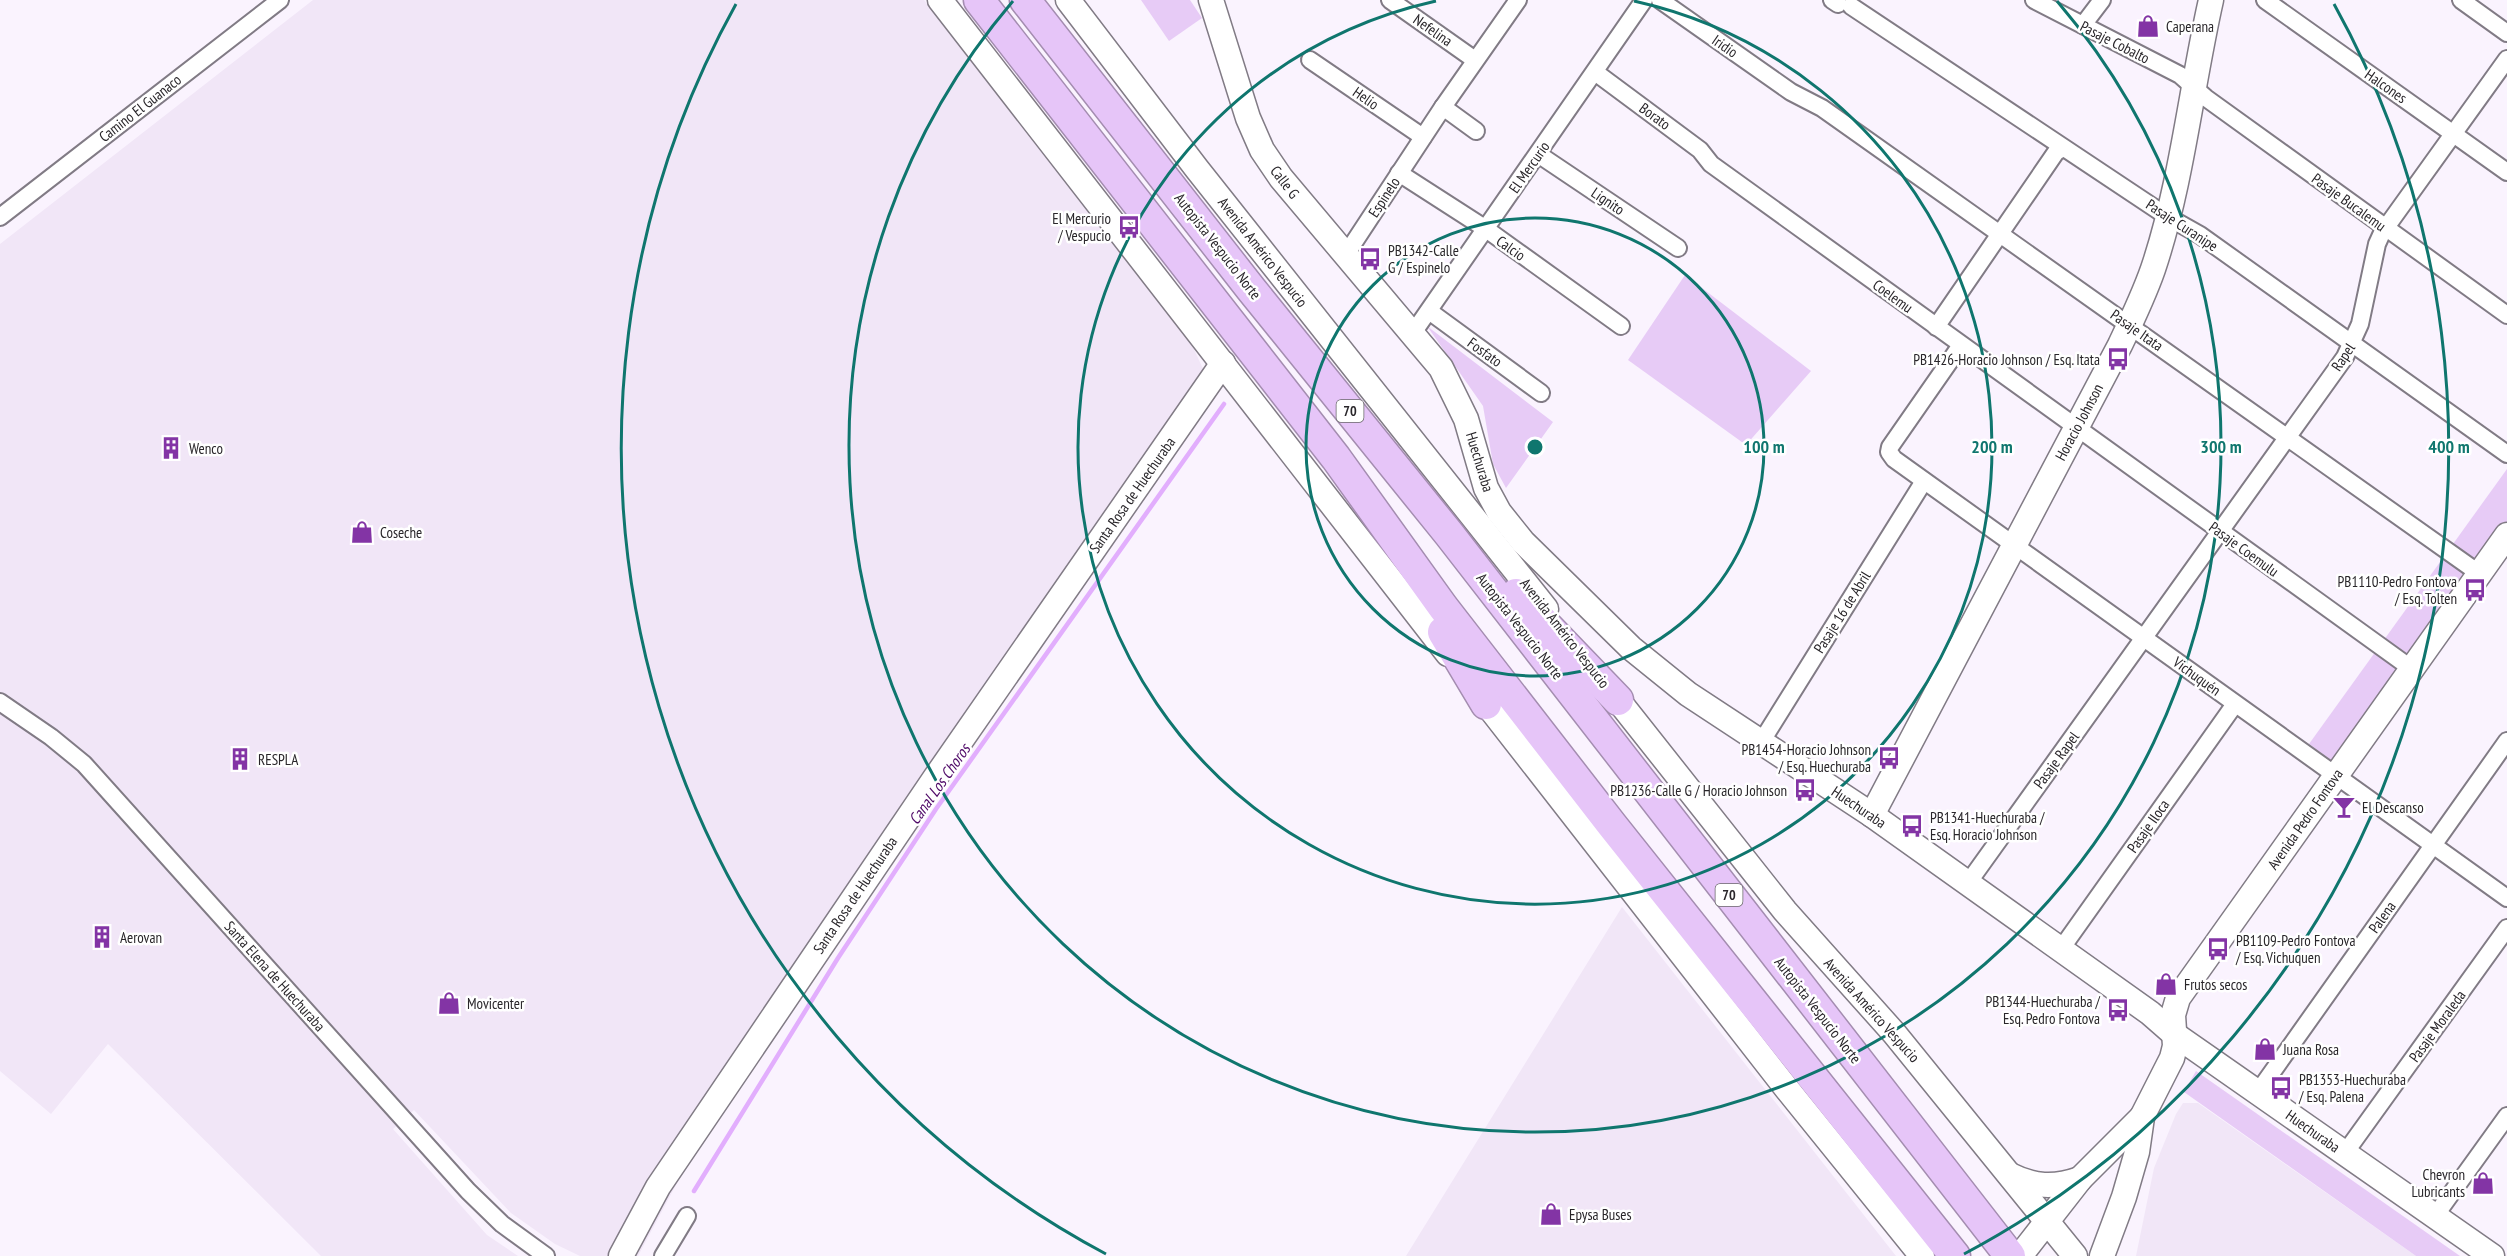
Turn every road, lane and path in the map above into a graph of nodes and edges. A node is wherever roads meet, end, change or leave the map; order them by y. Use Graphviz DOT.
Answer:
graph roads {
  1 [pos="280,0"];
  2 [pos="939,0"];
  3 [pos="979,0"];
  4 [pos="1025,0"];
  5 [pos="1068,0"];
  6 [pos="1211,0"];
  7 [pos="1390,0"];
  8 [pos="1518,0"];
  9 [pos="1644,0"];
  10 [pos="1660,0"];
  11 [pos="2034,0"];
  12 [pos="2102,0"];
  13 [pos="2211,0"];
  14 [pos="2265,0"];
  15 [pos="2461,0"];
  16 [pos="1840,3"];
  17 [pos="2083,25"];
  18 [pos="2507,33"];
  19 [pos="2507,59"];
  20 [pos="1310,60"];
  21 [pos="1475,60"];
  22 [pos="1595,72"];
  23 [pos="2193,86"];
  24 [pos="1791,92"];
  25 [pos="1443,107"];
  26 [pos="1476,131"];
  27 [pos="2453,134"];
  28 [pos="1422,137"];
  29 [pos="2063,148"];
  30 [pos="1538,154"];
  31 [pos="1711,165"];
  32 [pos="2507,172"];
  33 [pos="1399,173"];
  34 [pos="3,211"];
  35 [pos="2168,217"];
  36 [pos="2385,227"];
  37 [pos="1486,230"];
  38 [pos="2000,234"];
  39 [pos="1678,248"];
  40 [pos="1345,256"];
  41 [pos="1429,311"];
  42 [pos="2507,315"];
  43 [pos="2130,325"];
  44 [pos="1622,326"];
  45 [pos="1935,327"];
  46 [pos="1413,333"];
  47 [pos="2353,344"];
  48 [pos="1961,345"];
  49 [pos="1223,363"];
  50 [pos="1541,393"];
  51 [pos="2075,428"];
  52 [pos="2288,437"];
  53 [pos="2507,454"];
  54 [pos="1336,459"];
  55 [pos="1924,481"];
  56 [pos="2220,532"];
  57 [pos="1449,534"];
  58 [pos="2014,545"];
  59 [pos="2504,546"];
  60 [pos="2480,574"];
  61 [pos="2144,638"];
  62 [pos="2412,669"];
  63 [pos="1618,700"];
  64 [pos="0,702"];
  65 [pos="1486,704"];
  66 [pos="2235,704"];
  67 [pos="2507,741"];
  68 [pos="1760,744"];
  69 [pos="2336,776"];
  70 [pos="1872,815"];
  71 [pos="2433,845"];
  72 [pos="1968,883"];
  73 [pos="2507,898"];
  74 [pos="2507,928"];
  75 [pos="2061,949"];
  76 [pos="2174,1034"];
  77 [pos="2258,1092"];
  78 [pos="2507,1116"];
  79 [pos="2142,1117"];
  80 [pos="2345,1153"];
  81 [pos="2010,1175"];
  82 [pos="2079,1179"];
  83 [pos="687,1216"];
  84 [pos="2435,1216"];
  85 [pos="2042,1227"];
  86 [pos="546,1256"];
  87 [pos="621,1256"];
  88 [pos="663,1256"];
  89 [pos="1922,1256"];
  90 [pos="1955,1256"];
  91 [pos="2010,1256"];
  92 [pos="2020,1256"];
  93 [pos="2074,1256"];
  94 [pos="2102,1256"];
  95 [pos="2492,1256"];
  1 -- 34 [label="street, Camino El Guanaco"];
  2 -- 49 [label="main road"];
  3 -- 54 [label="highway"];
  4 -- 57 [label="highway, Autopista Vespucio Norte / 70"];
  5 -- 63 [label="main road, Avenida Américo Vespucio"];
  6 -- 40 [label="main road, Calle G"];
  7 -- 21 [label="street, Nefelina"];
  8 -- 21 [label="street"];
  9 -- 22 [label="street, El Mercurio"];
  10 -- 24 [label="street, Iridio"];
  11 -- 17 [label="street, Pasaje Cobalto"];
  12 -- 17 [label="street"];
  13 -- 23 [label="main road, Horacio Johnson"];
  14 -- 27 [label="street, Halcones"];
  15 -- 18 [label="street"];
  16 -- 29 [label="street, Pasaje Curanipe"];
  17 -- 23 [label="street, Pasaje Cobalto"];
  19 -- 27 [label="street, Rapel"];
  20 -- 28 [label="street, Helio"];
  21 -- 25 [label="street"];
  22 -- 30 [label="street, El Mercurio"];
  22 -- 31 [label="street, Borato"];
  23 -- 35 [label="main road, Horacio Johnson"];
  23 -- 36 [label="street, Pasaje Bucalemu"];
  24 -- 38 [label="street, Pasaje Itata"];
  25 -- 26 [label="street"];
  25 -- 28 [label="street"];
  27 -- 32 [label="street, Halcones"];
  27 -- 36 [label="street, Rapel"];
  28 -- 33 [label="street, Espinelo"];
  29 -- 35 [label="street, Pasaje Curanipe"];
  29 -- 38 [label="street"];
  30 -- 37 [label="street, El Mercurio"];
  30 -- 39 [label="street, Lignito"];
  31 -- 45 [label="street, Coelemu"];
  33 -- 37 [label="street, Calcio"];
  33 -- 40 [label="street, Espinelo"];
  35 -- 43 [label="main road, Horacio Johnson"];
  35 -- 47 [label="street, Pasaje Curanipe"];
  36 -- 42 [label="street, Pasaje Bucalemu"];
  36 -- 47 [label="street, Rapel"];
  37 -- 41 [label="street, El Mercurio"];
  37 -- 44 [label="street, Calcio"];
  38 -- 43 [label="street, Pasaje Itata"];
  38 -- 45 [label="street"];
  40 -- 46 [label="main road, Calle G"];
  41 -- 46 [label="street, El Mercurio"];
  41 -- 50 [label="street, Fosfato"];
  43 -- 51 [label="main road, Horacio Johnson"];
  43 -- 52 [label="street, Pasaje Itata"];
  45 -- 48 [label="street, Coelemu"];
  46 -- 68 [label="main road, Huechuraba"];
  47 -- 52 [label="street, Rapel"];
  47 -- 53 [label="street, Pasaje Curanipe"];
  48 -- 51 [label="street, Coelemu"];
  48 -- 55 [label="street, Vichuquén"];
  49 -- 65 [label="main road"];
  49 -- 87 [label="main road, Santa Rosa de Huechuraba"];
  51 -- 56 [label="street, Pasaje Coemulu"];
  51 -- 58 [label="main road, Horacio Johnson"];
  52 -- 56 [label="street, Rapel"];
  52 -- 60 [label="street, Pasaje Itata"];
  54 -- 65 [label="highway"];
  54 -- 90 [label="highway"];
  55 -- 58 [label="street, Vichuquén"];
  55 -- 68 [label="street, Pasaje 16 de Abril"];
  56 -- 61 [label="street, Rapel"];
  56 -- 62 [label="street, Pasaje Coemulu"];
  57 -- 63 [label="highway"];
  57 -- 91 [label="highway, Autopista Vespucio Norte / 70"];
  58 -- 61 [label="street, Vichuquén"];
  58 -- 70 [label="main road, Horacio Johnson"];
  59 -- 60 [label="main road, Avenida Pedro Fontova"];
  60 -- 62 [label="main road, Avenida Pedro Fontova"];
  61 -- 66 [label="street, Vichuquén"];
  61 -- 72 [label="street, Pasaje Rapel"];
  62 -- 69 [label="main road, Avenida Pedro Fontova"];
  63 -- 81 [label="main road, Avenida Américo Vespucio"];
  64 -- 86 [label="street, Santa Elena de Huechuraba"];
  65 -- 89 [label="main road"];
  66 -- 69 [label="street, Vichuquén"];
  66 -- 75 [label="street, Pasaje Iloca"];
  67 -- 71 [label="street, Palena"];
  68 -- 70 [label="main road, Huechuraba"];
  69 -- 71 [label="street, Vichuquén"];
  69 -- 76 [label="main road, Avenida Pedro Fontova"];
  70 -- 72 [label="main road, Huechuraba"];
  71 -- 73 [label="street, Vichuquén"];
  71 -- 77 [label="street, Palena"];
  72 -- 75 [label="main road, Huechuraba"];
  74 -- 80 [label="street, Pasaje Moraleda"];
  75 -- 76 [label="main road, Huechuraba"];
  76 -- 77 [label="main road, Huechuraba"];
  76 -- 79 [label="main road, Avenida Pedro Fontova"];
  77 -- 80 [label="main road, Huechuraba"];
  78 -- 84 [label="street"];
  79 -- 82 [label="main road, Avenida Pedro Fontova"];
  79 -- 94 [label="main road, Avenida Pedro Fontova"];
  80 -- 84 [label="main road, Huechuraba"];
  81 -- 82 [label="main road"];
  81 -- 85 [label="main road, Avenida Américo Vespucio"];
  82 -- 85 [label="main road, Avenida Pedro Fontova"];
  83 -- 88 [label="street"];
  84 -- 95 [label="main road, Huechuraba"];
  85 -- 92 [label="main road, Avenida Pedro Fontova"];
  85 -- 93 [label="main road, Avenida Américo Vespucio"];
}
